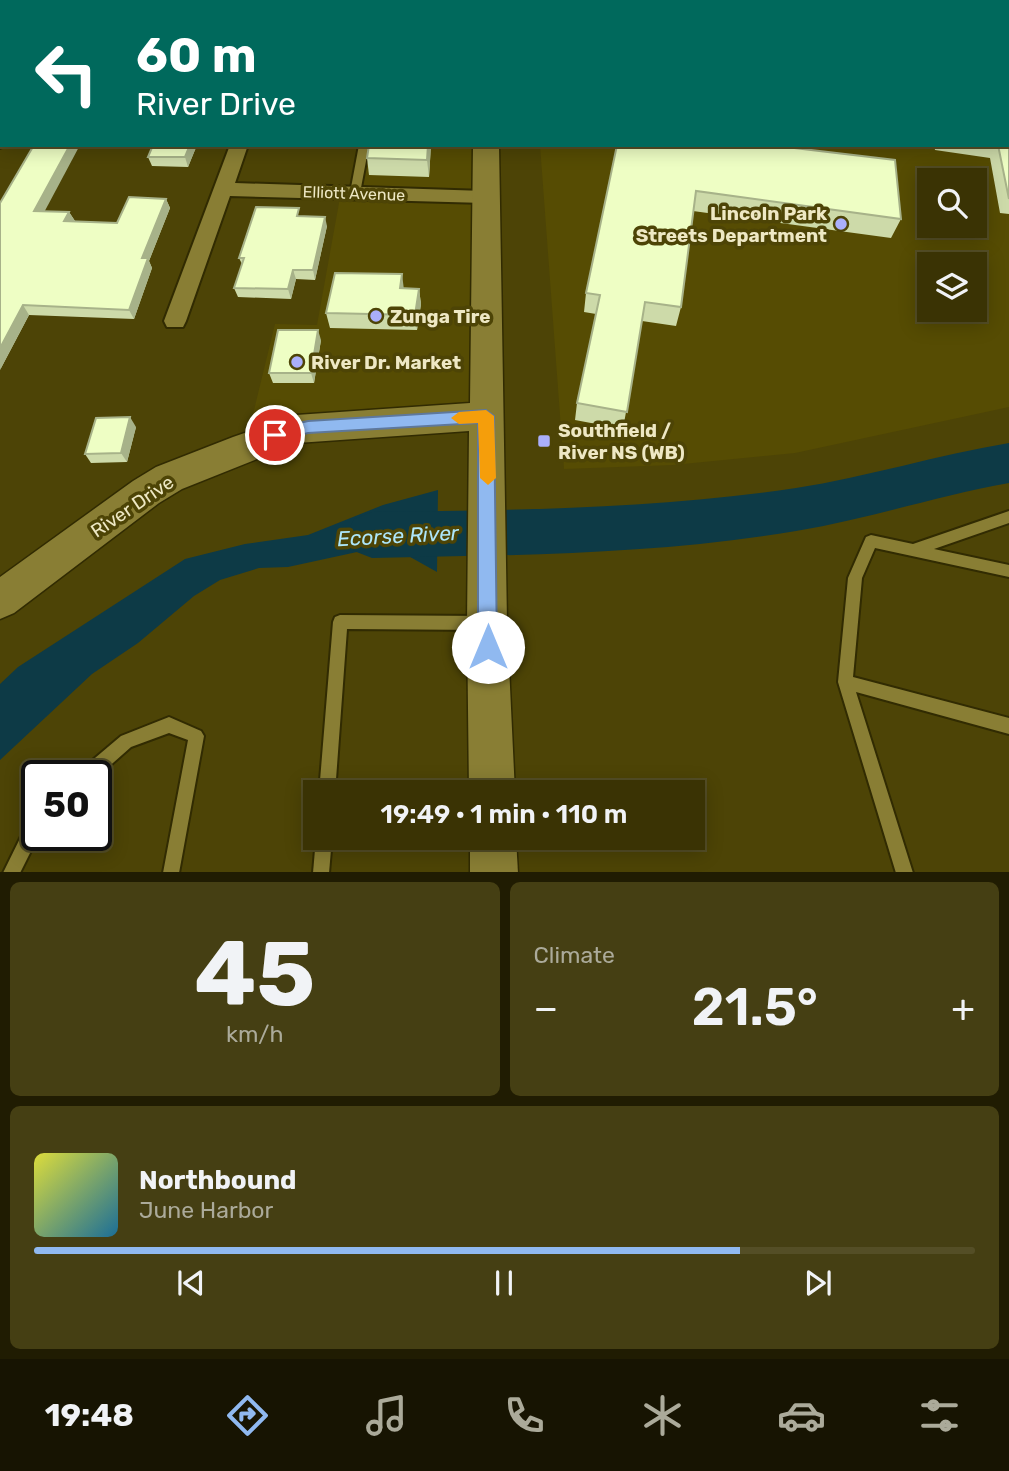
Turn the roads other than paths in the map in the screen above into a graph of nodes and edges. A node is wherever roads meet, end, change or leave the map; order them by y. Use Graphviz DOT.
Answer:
graph roads {
  1 [pos="238,147"];
  2 [pos="364,147"];
  3 [pos="486,147"];
  4 [pos="223,189"];
  5 [pos="355,193"];
  6 [pos="485,197"];
  7 [pos="175,321"];
  8 [pos="486,416"];
  9 [pos="1009,517"];
  10 [pos="913,550"];
  11 [pos="1009,571"];
  12 [pos="0,600"];
  13 [pos="487,623"];
  14 [pos="845,682"];
  15 [pos="1009,726"];
  16 [pos="105,760"];
  17 [pos="328,780"];
  18 [pos="492,780"];
  19 [pos="323,850"];
  20 [pos="494,850"];
  21 [pos="22,851"];
  22 [pos="12,872"];
  23 [pos="171,872"];
  24 [pos="321,872"];
  25 [pos="494,872"];
  26 [pos="905,872"];
  1 -- 4 [label="street"];
  2 -- 5 [label="lane"];
  3 -- 6 [label="main road"];
  4 -- 5 [label="street, Elliott Avenue"];
  4 -- 7 [label="street"];
  5 -- 6 [label="street, Elliott Avenue"];
  6 -- 8 [label="main road"];
  8 -- 12 [label="main road, River Drive"];
  8 -- 13 [label="main road"];
  9 -- 10 [label="lane"];
  10 -- 11 [label="lane"];
  10 -- 14 [label="lane"];
  13 -- 17 [label="lane"];
  13 -- 18 [label="main road"];
  14 -- 15 [label="lane"];
  14 -- 26 [label="lane"];
  16 -- 23 [label="lane"];
  19 -- 24 [label="lane"];
  20 -- 25 [label="main road"];
  21 -- 22 [label="lane"];
}
